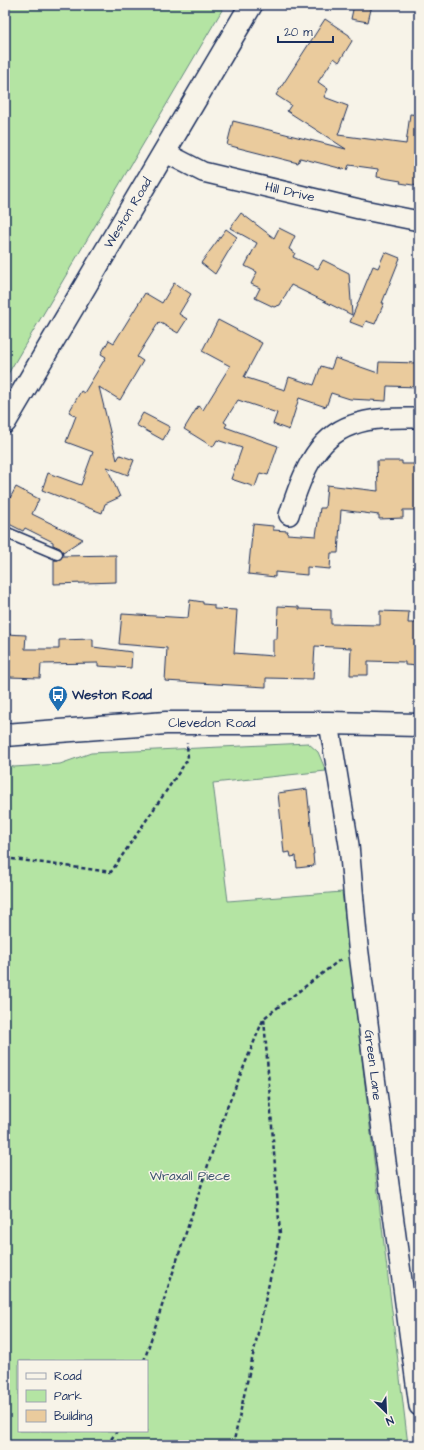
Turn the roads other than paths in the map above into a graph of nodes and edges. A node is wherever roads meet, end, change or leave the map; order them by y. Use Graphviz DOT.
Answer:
graph roads {
  1 [pos="251,5"];
  2 [pos="164,152"];
  3 [pos="419,221"];
  4 [pos="419,418"];
  5 [pos="5,422"];
  6 [pos="289,514"];
  7 [pos="5,532"];
  8 [pos="57,554"];
  9 [pos="329,723"];
  10 [pos="419,725"];
  11 [pos="5,735"];
  12 [pos="419,1406"];
  1 -- 2 [label="main road, Weston Road"];
  2 -- 3 [label="street, Hill Drive"];
  2 -- 5 [label="main road, Weston Road"];
  4 -- 6 [label="street"];
  7 -- 8 [label="lane"];
  9 -- 10 [label="main road, Clevedon Road"];
  9 -- 11 [label="main road, Clevedon Road"];
  9 -- 12 [label="street, Green Lane"];
}
